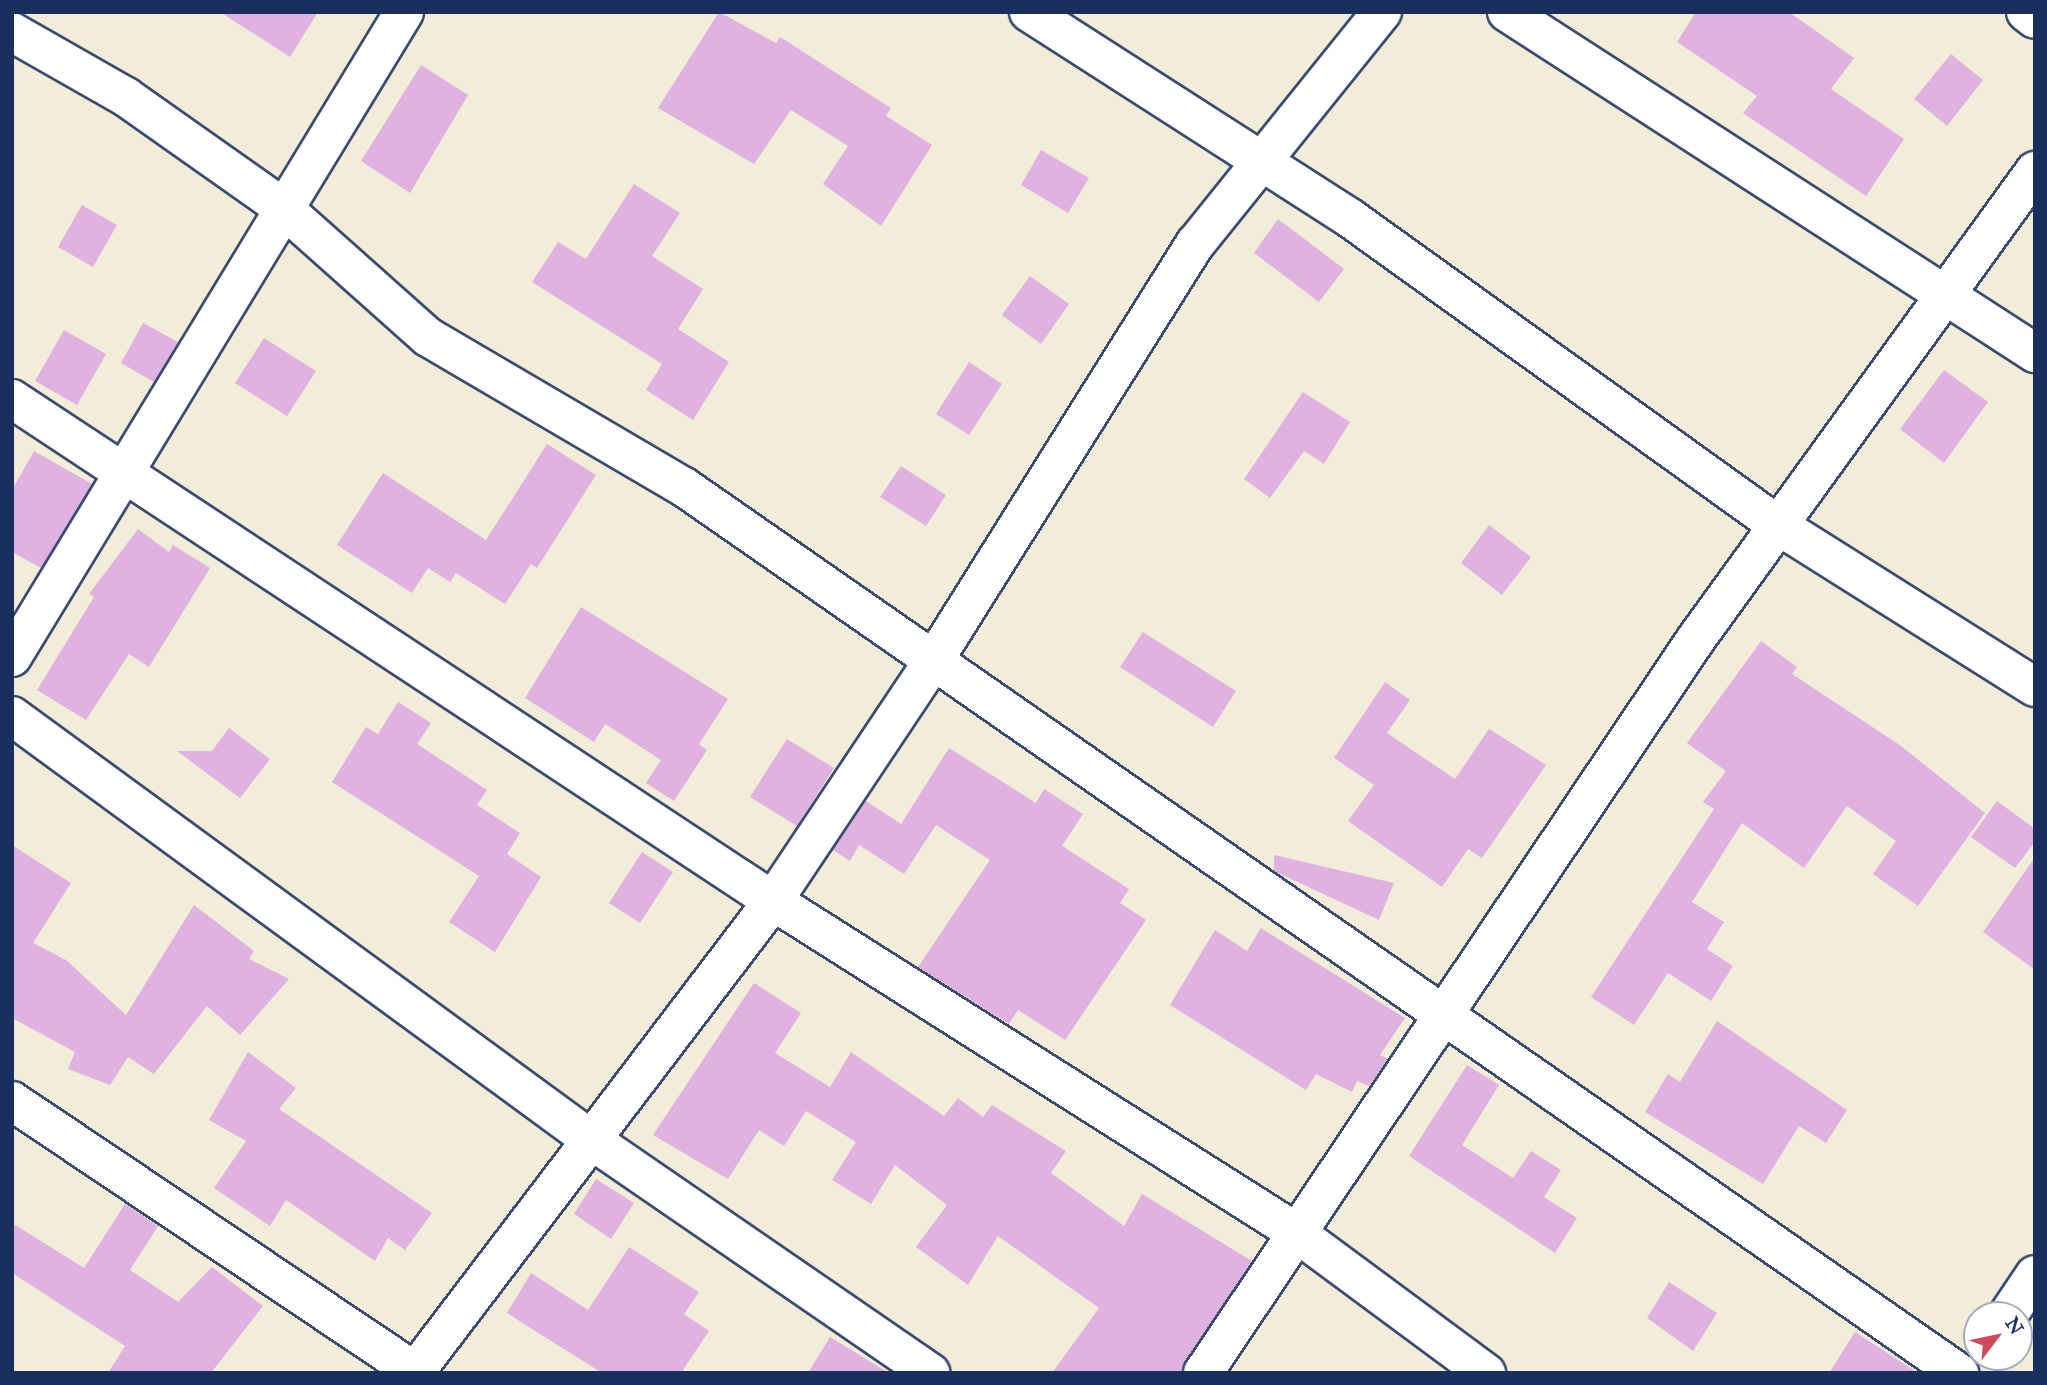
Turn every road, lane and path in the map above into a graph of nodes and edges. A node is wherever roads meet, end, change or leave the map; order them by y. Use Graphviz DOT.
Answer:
graph roads {
  1 [pos="404,12"];
  2 [pos="1029,12"];
  3 [pos="1382,12"];
  4 [pos="1507,12"];
  5 [pos="2026,12"];
  6 [pos="2035,19"];
  7 [pos="12,32"];
  8 [pos="1259,164"];
  9 [pos="2035,171"];
  10 [pos="282,207"];
  11 [pos="1945,294"];
  12 [pos="2035,353"];
  13 [pos="12,399"];
  14 [pos="127,473"];
  15 [pos="1776,524"];
  16 [pos="12,657"];
  17 [pos="934,660"];
  18 [pos="2035,687"];
  19 [pos="12,716"];
  20 [pos="773,901"];
  21 [pos="1444,1018"];
  22 [pos="12,1101"];
  23 [pos="590,1139"];
  24 [pos="1294,1231"];
  25 [pos="2035,1275"];
  26 [pos="2017,1301"];
  27 [pos="416,1372"];
  28 [pos="930,1373"];
  29 [pos="1203,1373"];
  30 [pos="1486,1373"];
  31 [pos="1959,1373"];
  1 -- 10 [label="street"];
  2 -- 8 [label="street"];
  3 -- 8 [label="street"];
  4 -- 11 [label="street"];
  5 -- 6 [label="street"];
  7 -- 10 [label="street"];
  8 -- 15 [label="street"];
  8 -- 17 [label="street"];
  9 -- 11 [label="street"];
  10 -- 14 [label="street"];
  10 -- 17 [label="street"];
  11 -- 12 [label="street"];
  11 -- 15 [label="street"];
  13 -- 14 [label="street"];
  14 -- 16 [label="street"];
  14 -- 20 [label="street"];
  15 -- 18 [label="street"];
  15 -- 21 [label="street"];
  17 -- 20 [label="street"];
  17 -- 21 [label="street"];
  19 -- 23 [label="street"];
  20 -- 23 [label="street"];
  20 -- 24 [label="street"];
  21 -- 24 [label="street"];
  21 -- 31 [label="street"];
  22 -- 27 [label="street"];
  23 -- 27 [label="street"];
  23 -- 28 [label="street"];
  24 -- 29 [label="street"];
  24 -- 30 [label="street"];
  25 -- 26 [label="street"];
}
